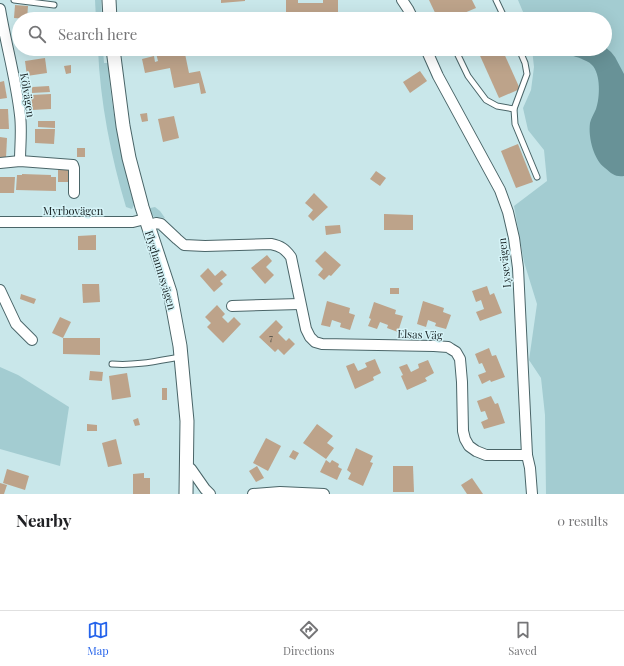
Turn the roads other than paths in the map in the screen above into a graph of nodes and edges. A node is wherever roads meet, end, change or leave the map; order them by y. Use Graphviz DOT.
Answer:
graph roads {
  1 [pos="14,0"];
  2 [pos="109,0"];
  3 [pos="402,0"];
  4 [pos="496,0"];
  5 [pos="54,5"];
  6 [pos="0,9"];
  7 [pos="110,12"];
  8 [pos="409,12"];
  9 [pos="502,12"];
  10 [pos="2,31"];
  11 [pos="114,56"];
  12 [pos="429,56"];
  13 [pos="458,56"];
  14 [pos="522,56"];
  15 [pos="514,109"];
  16 [pos="20,161"];
  17 [pos="0,163"];
  18 [pos="537,177"];
  19 [pos="74,193"];
  20 [pos="0,222"];
  21 [pos="147,222"];
  22 [pos="0,290"];
  23 [pos="300,304"];
  24 [pos="232,306"];
  25 [pos="32,340"];
  26 [pos="182,357"];
  27 [pos="112,364"];
  28 [pos="527,455"];
  29 [pos="186,468"];
  30 [pos="186,494"];
  31 [pos="210,494"];
  32 [pos="253,494"];
  33 [pos="324,494"];
  34 [pos="532,494"];
  1 -- 5 [label="lane"];
  2 -- 7 [label="street"];
  3 -- 8 [label="street"];
  4 -- 9 [label="lane"];
  6 -- 10 [label="street, Kölvägen"];
  10 -- 16 [label="street, Kölvägen"];
  11 -- 21 [label="street, Flyghamnsvägen"];
  12 -- 28 [label="street, Lysevägen"];
  13 -- 15 [label="lane"];
  14 -- 15 [label="lane"];
  15 -- 18 [label="lane"];
  16 -- 17 [label="street"];
  16 -- 19 [label="street"];
  20 -- 21 [label="street, Myrbovägen"];
  21 -- 23 [label="street, Elsas Väg"];
  21 -- 26 [label="street, Flyghamnsvägen"];
  22 -- 25 [label="street"];
  23 -- 24 [label="street"];
  23 -- 28 [label="street, Elsas Väg"];
  26 -- 27 [label="lane"];
  26 -- 29 [label="street, Flyghamnsvägen"];
  28 -- 34 [label="street, Lysevägen"];
  29 -- 30 [label="street, Flyghamnsvägen"];
  29 -- 31 [label="street"];
  32 -- 33 [label="street"];
}
